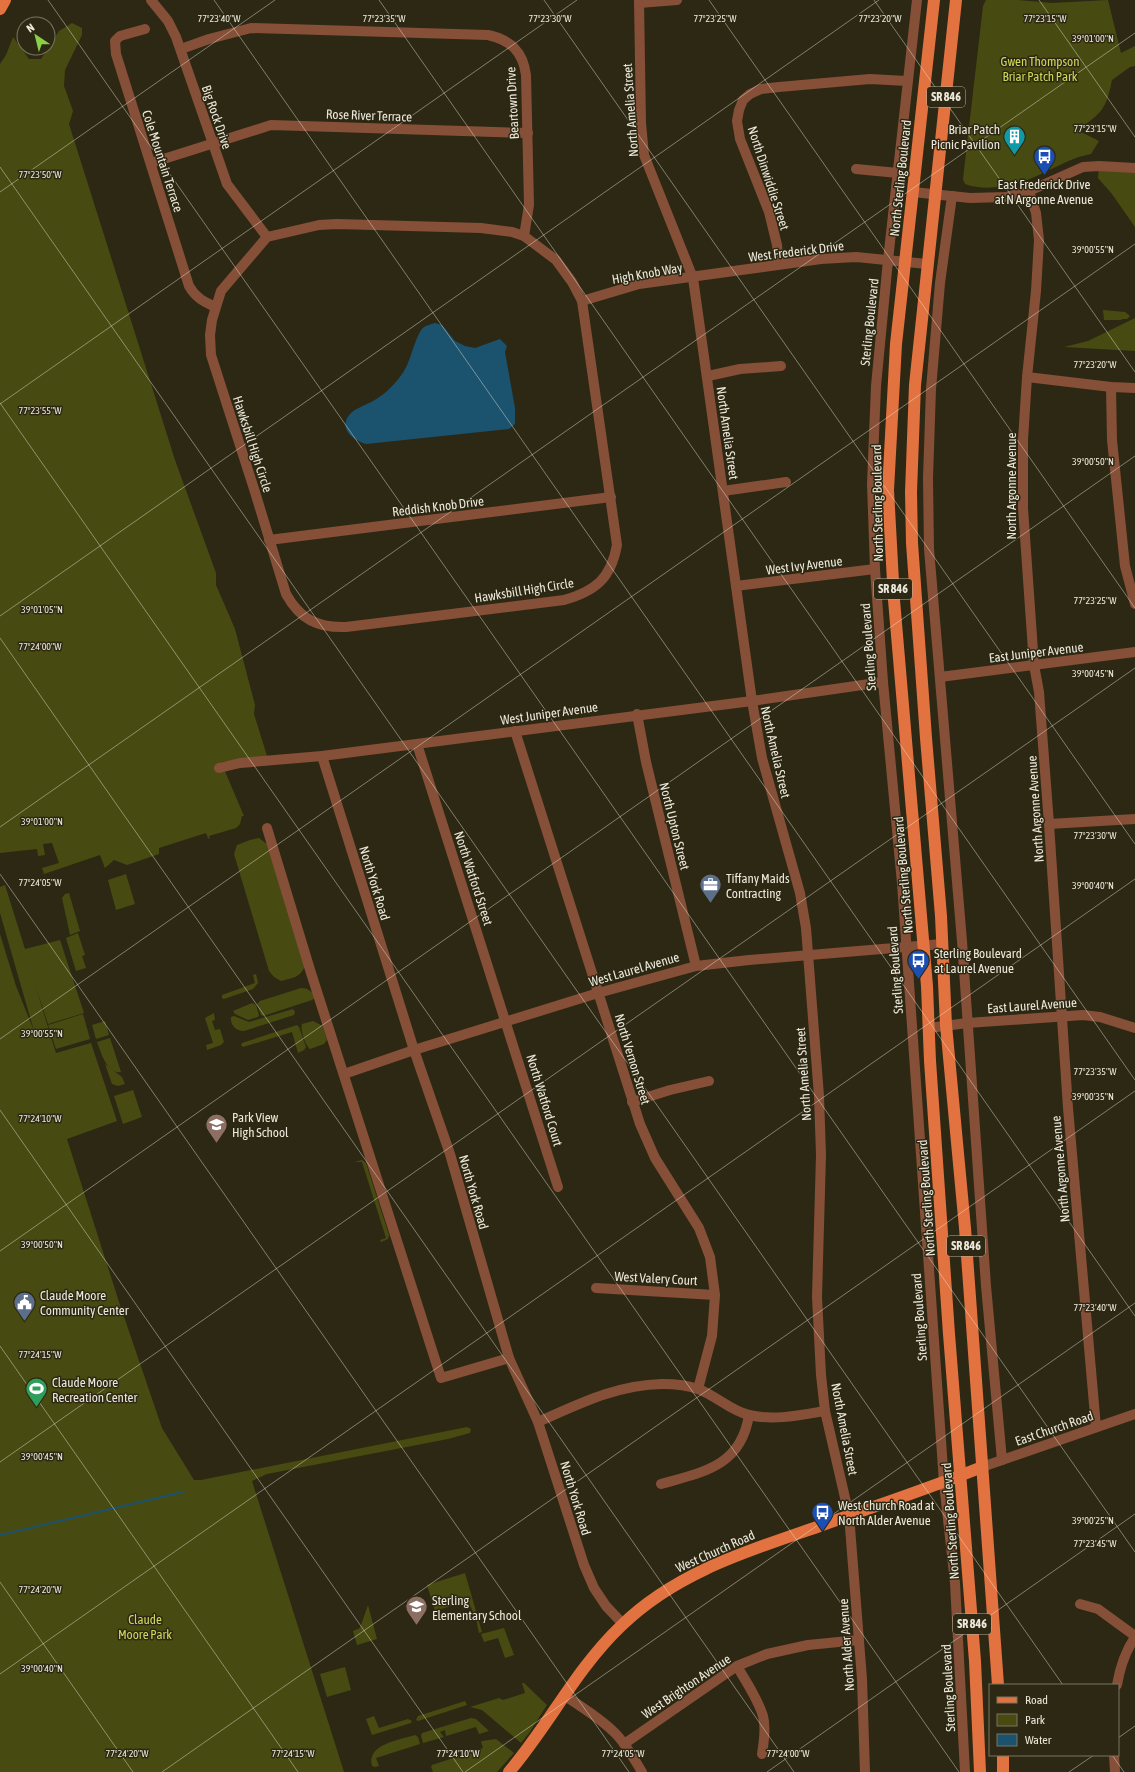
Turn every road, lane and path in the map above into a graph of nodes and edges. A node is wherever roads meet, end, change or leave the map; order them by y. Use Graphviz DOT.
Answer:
graph roads {
  1 [pos="5,0"];
  2 [pos="151,0"];
  3 [pos="677,0"];
  4 [pos="917,0"];
  5 [pos="934,0"];
  6 [pos="956,0"];
  7 [pos="639,2"];
  8 [pos="0,9"];
  9 [pos="145,29"];
  10 [pos="181,49"];
  11 [pos="907,81"];
  12 [pos="528,133"];
  13 [pos="212,143"];
  14 [pos="151,163"];
  15 [pos="1135,168"];
  16 [pos="856,169"];
  17 [pos="898,173"];
  18 [pos="1029,191"];
  19 [pos="913,192"];
  20 [pos="935,194"];
  21 [pos="952,196"];
  22 [pos="524,236"];
  23 [pos="268,237"];
  24 [pos="888,260"];
  25 [pos="905,261"];
  26 [pos="779,264"];
  27 [pos="927,264"];
  28 [pos="693,278"];
  29 [pos="582,301"];
  30 [pos="215,307"];
  31 [pos="782,366"];
  32 [pos="708,376"];
  33 [pos="1027,377"];
  34 [pos="1111,387"];
  35 [pos="1135,388"];
  36 [pos="786,482"];
  37 [pos="723,491"];
  38 [pos="611,497"];
  39 [pos="269,540"];
  40 [pos="874,569"];
  41 [pos="736,586"];
  42 [pos="1135,604"];
  43 [pos="1135,652"];
  44 [pos="1034,665"];
  45 [pos="940,677"];
  46 [pos="883,682"];
  47 [pos="752,701"];
  48 [pos="637,714"];
  49 [pos="515,731"];
  50 [pos="417,744"];
  51 [pos="322,756"];
  52 [pos="219,768"];
  53 [pos="1135,819"];
  54 [pos="1049,824"];
  55 [pos="267,828"];
  56 [pos="942,944"];
  57 [pos="924,945"];
  58 [pos="906,947"];
  59 [pos="809,955"];
  60 [pos="696,966"];
  61 [pos="598,993"];
  62 [pos="1062,1017"];
  63 [pos="506,1021"];
  64 [pos="967,1023"];
  65 [pos="946,1025"];
  66 [pos="929,1028"];
  67 [pos="1135,1028"];
  68 [pos="414,1050"];
  69 [pos="344,1074"];
  70 [pos="709,1081"];
  71 [pos="632,1102"];
  72 [pos="558,1187"];
  73 [pos="596,1288"];
  74 [pos="715,1294"];
  75 [pos="509,1358"];
  76 [pos="698,1389"];
  77 [pos="825,1411"];
  78 [pos="1135,1414"];
  79 [pos="749,1415"];
  80 [pos="538,1422"];
  81 [pos="1096,1427"];
  82 [pos="1002,1460"];
  83 [pos="982,1467"];
  84 [pos="961,1476"];
  85 [pos="944,1483"];
  86 [pos="661,1484"];
  87 [pos="849,1516"];
  88 [pos="1080,1604"];
  89 [pos="623,1624"];
  90 [pos="1135,1637"];
  91 [pos="859,1640"];
  92 [pos="737,1666"];
  93 [pos="998,1684"];
  94 [pos="1117,1684"];
  95 [pos="565,1696"];
  96 [pos="624,1744"];
  97 [pos="762,1754"];
  98 [pos="1003,1756"];
  99 [pos="1114,1756"];
  100 [pos="509,1772"];
  101 [pos="642,1772"];
  102 [pos="865,1772"];
  103 [pos="965,1772"];
  104 [pos="980,1772"];
  105 [pos="1003,1772"];
  106 [pos="1115,1772"];
  1 -- 8 [label="main road"];
  2 -- 10 [label="street, Big Rock Drive"];
  3 -- 7 [label="street"];
  4 -- 11 [label="street, Sterling Boulevard"];
  5 -- 19 [label="main road, North Sterling Boulevard / SR 846"];
  6 -- 20 [label="main road, SR 846"];
  7 -- 28 [label="street, North Amelia Street"];
  9 -- 14 [label="street, Cole Mountain Terrace"];
  10 -- 12 [label="street, Beartown Drive"];
  10 -- 13 [label="street, Big Rock Drive"];
  11 -- 17 [label="street, Sterling Boulevard"];
  11 -- 26 [label="street, North Dinwiddie Street"];
  12 -- 13 [label="street, Rose River Terrace"];
  12 -- 22 [label="street, Beartown Drive"];
  13 -- 14 [label="street, Rose River Terrace"];
  13 -- 23 [label="street, Big Rock Drive"];
  14 -- 30 [label="street, Cole Mountain Terrace"];
  15 -- 18 [label="street"];
  16 -- 17 [label="street"];
  17 -- 24 [label="street, Sterling Boulevard"];
  18 -- 21 [label="street"];
  18 -- 33 [label="street, North Argonne Avenue"];
  19 -- 20 [label="street"];
  19 -- 25 [label="main road, North Sterling Boulevard / SR 846"];
  20 -- 21 [label="street"];
  20 -- 27 [label="main road, SR 846"];
  21 -- 45 [label="street"];
  22 -- 23 [label="street, Hawksbill High Circle"];
  22 -- 29 [label="street, Hawksbill High Circle"];
  23 -- 30 [label="street, Hawksbill High Circle"];
  24 -- 25 [label="street, West Frederick Drive"];
  24 -- 26 [label="street, West Frederick Drive"];
  24 -- 40 [label="street, Sterling Boulevard"];
  25 -- 27 [label="street, West Frederick Drive"];
  25 -- 57 [label="main road, North Sterling Boulevard / SR 846"];
  26 -- 28 [label="street, West Frederick Drive"];
  27 -- 56 [label="main road, SR 846"];
  28 -- 29 [label="street, High Knob Way"];
  28 -- 32 [label="street, North Amelia Street"];
  29 -- 38 [label="street, Hawksbill High Circle"];
  30 -- 39 [label="street, Hawksbill High Circle"];
  31 -- 32 [label="street"];
  32 -- 37 [label="street, North Amelia Street"];
  33 -- 34 [label="street"];
  33 -- 44 [label="street, North Argonne Avenue"];
  34 -- 35 [label="street"];
  34 -- 42 [label="street"];
  36 -- 37 [label="street"];
  37 -- 41 [label="street, North Amelia Street"];
  38 -- 39 [label="street, Reddish Knob Drive"];
  38 -- 39 [label="street, Hawksbill High Circle"];
  40 -- 41 [label="street, West Ivy Avenue"];
  40 -- 46 [label="street, Sterling Boulevard"];
  41 -- 47 [label="street, North Amelia Street"];
  43 -- 44 [label="street, East Juniper Avenue"];
  44 -- 45 [label="street, East Juniper Avenue"];
  44 -- 54 [label="street, North Argonne Avenue"];
  45 -- 64 [label="street"];
  46 -- 47 [label="street, West Juniper Avenue"];
  46 -- 58 [label="street, Sterling Boulevard"];
  47 -- 48 [label="street, West Juniper Avenue"];
  47 -- 59 [label="street, North Amelia Street"];
  48 -- 49 [label="street, West Juniper Avenue"];
  48 -- 60 [label="street, North Upton Street"];
  49 -- 50 [label="street, West Juniper Avenue"];
  49 -- 61 [label="street, North Vernon Street"];
  50 -- 51 [label="street, West Juniper Avenue"];
  50 -- 63 [label="street, North Watford Street"];
  51 -- 52 [label="street, West Juniper Avenue"];
  51 -- 68 [label="street, North York Road"];
  53 -- 54 [label="street"];
  54 -- 62 [label="street, North Argonne Avenue"];
  55 -- 69 [label="street"];
  56 -- 57 [label="street, West Laurel Avenue"];
  56 -- 65 [label="main road, SR 846"];
  57 -- 58 [label="street, West Laurel Avenue"];
  57 -- 66 [label="main road, North Sterling Boulevard / SR 846"];
  58 -- 59 [label="street, West Laurel Avenue"];
  58 -- 85 [label="street, Sterling Boulevard"];
  59 -- 60 [label="street, West Laurel Avenue"];
  59 -- 77 [label="street, North Amelia Street"];
  60 -- 61 [label="street, West Laurel Avenue"];
  61 -- 63 [label="street, West Laurel Avenue"];
  61 -- 71 [label="street, North Vernon Street"];
  62 -- 64 [label="street, East Laurel Avenue"];
  62 -- 67 [label="street, East Laurel Avenue"];
  62 -- 81 [label="street, North Argonne Avenue"];
  63 -- 68 [label="street, West Laurel Avenue"];
  63 -- 72 [label="street, North Watford Court"];
  64 -- 65 [label="street, East Laurel Avenue"];
  64 -- 82 [label="street"];
  65 -- 66 [label="street, East Laurel Avenue"];
  65 -- 83 [label="main road, SR 846"];
  66 -- 84 [label="main road, North Sterling Boulevard / SR 846"];
  68 -- 69 [label="street, West Laurel Avenue"];
  68 -- 75 [label="street, North York Road"];
  69 -- 75 [label="street"];
  70 -- 71 [label="street"];
  71 -- 74 [label="street, North Vernon Street"];
  73 -- 74 [label="street, West Valery Court"];
  74 -- 76 [label="street, North Vernon Street"];
  75 -- 80 [label="street, North York Road"];
  76 -- 79 [label="street"];
  76 -- 80 [label="street"];
  77 -- 79 [label="street"];
  77 -- 87 [label="street, North Amelia Street"];
  78 -- 81 [label="street, East Church Road"];
  79 -- 86 [label="street"];
  80 -- 89 [label="street, North York Road"];
  81 -- 82 [label="street, East Church Road"];
  82 -- 83 [label="street, East Church Road"];
  83 -- 84 [label="main road, West Church Road"];
  83 -- 93 [label="main road, SR 846"];
  84 -- 85 [label="main road, West Church Road"];
  84 -- 104 [label="main road, North Sterling Boulevard / SR 846"];
  85 -- 87 [label="main road, West Church Road"];
  85 -- 103 [label="street, Sterling Boulevard"];
  87 -- 89 [label="main road, West Church Road"];
  87 -- 91 [label="street, North Alder Avenue"];
  88 -- 90 [label="street"];
  89 -- 95 [label="main road, West Church Road"];
  90 -- 94 [label="street"];
  91 -- 92 [label="street, West Brighton Avenue"];
  91 -- 102 [label="street, North Alder Avenue"];
  92 -- 96 [label="street, West Brighton Avenue"];
  92 -- 97 [label="street"];
  95 -- 96 [label="street"];
  95 -- 100 [label="main road, West Church Road"];
  96 -- 101 [label="street"];
  98 -- 105 [label="main road"];
  99 -- 106 [label="street"];
}
